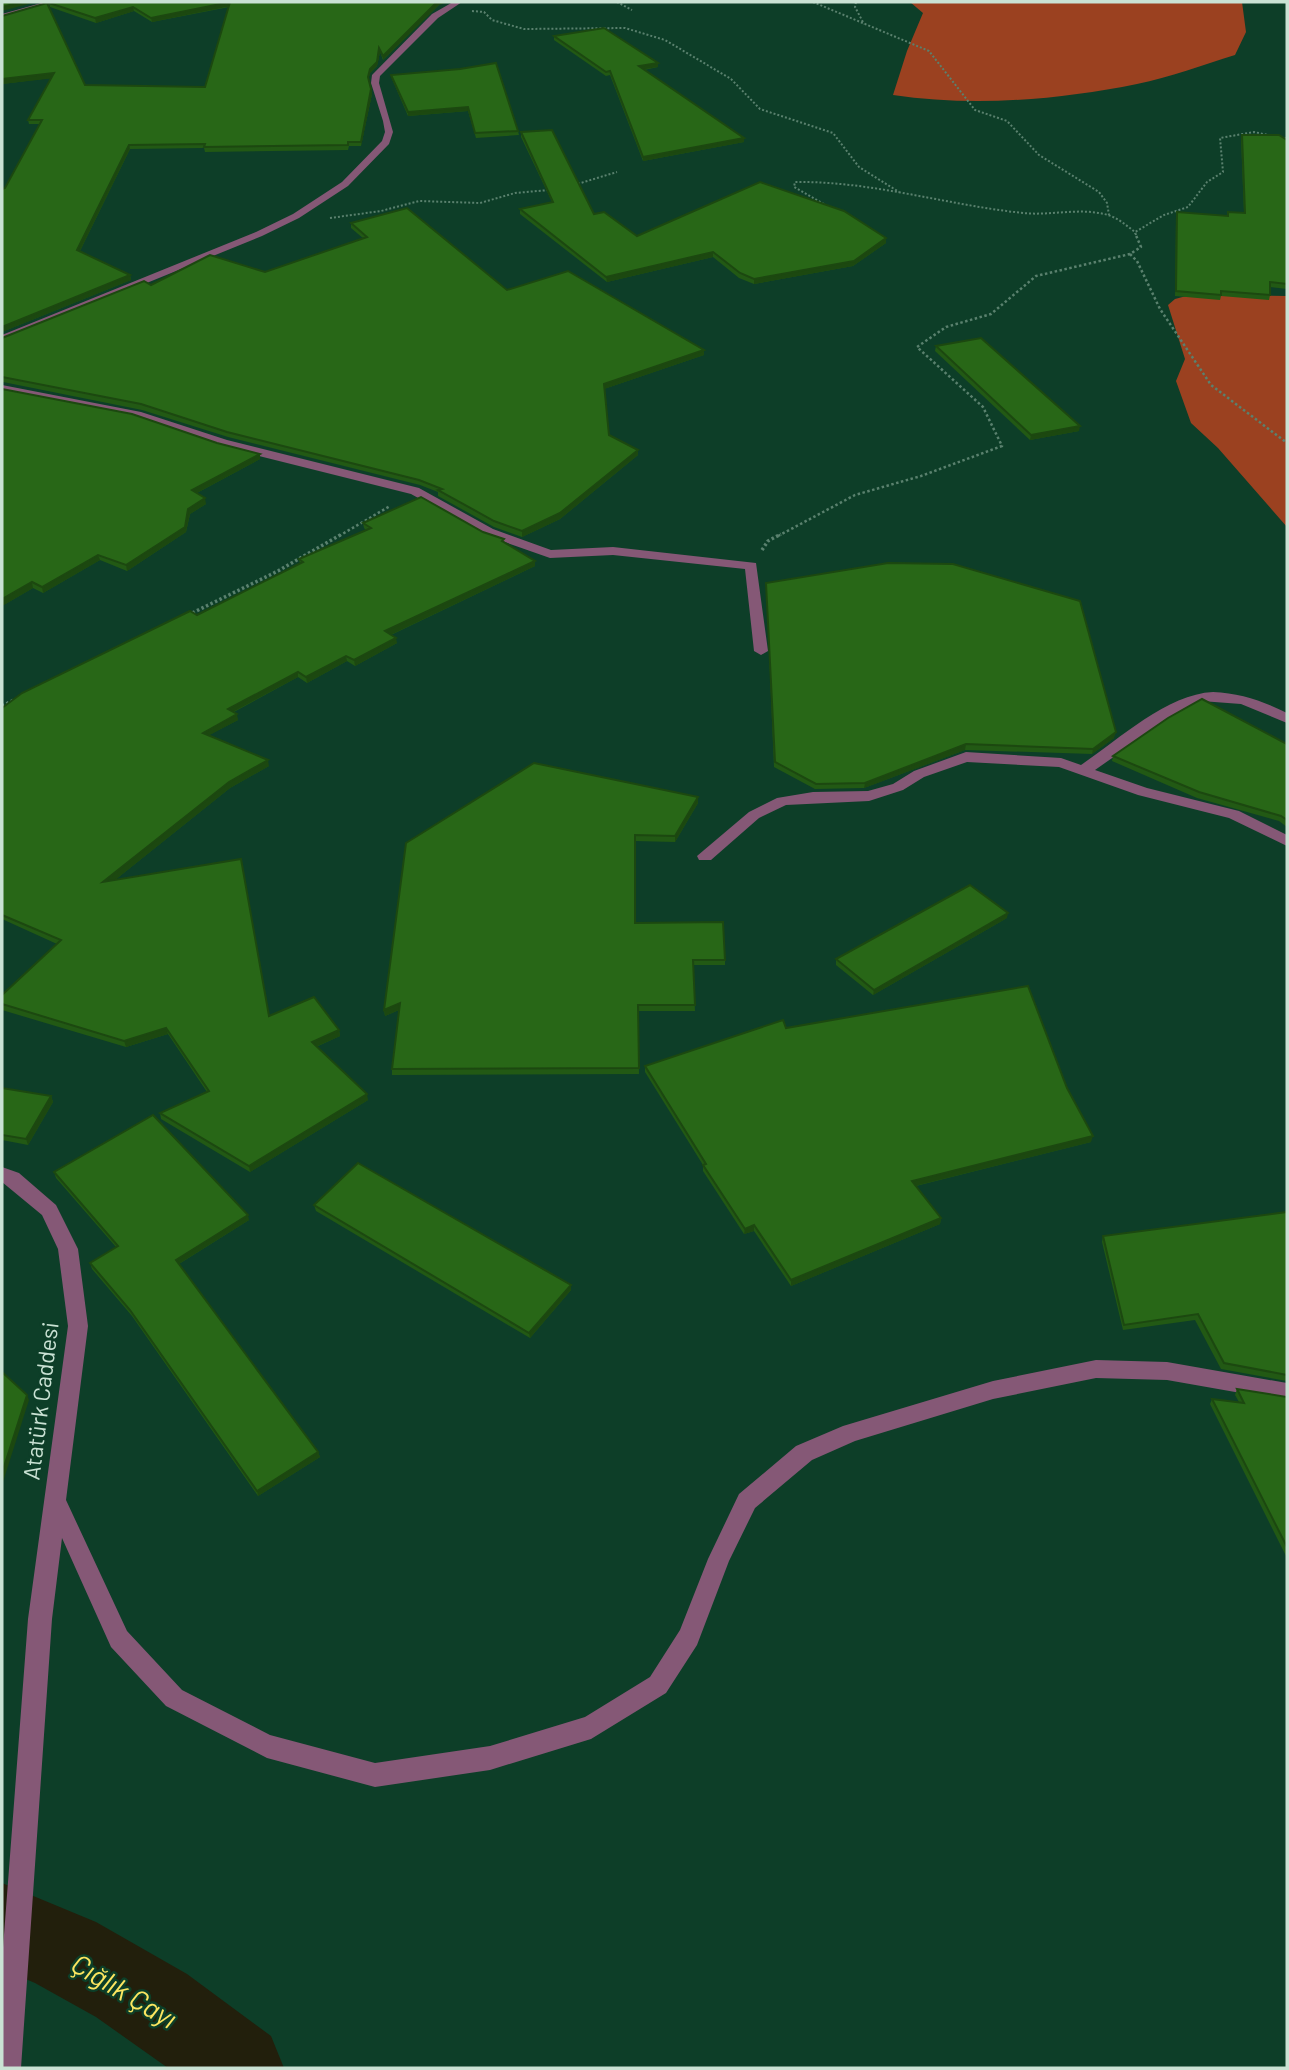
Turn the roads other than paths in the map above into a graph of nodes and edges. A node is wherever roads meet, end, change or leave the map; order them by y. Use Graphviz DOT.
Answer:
graph roads {
  1 [pos="53,2"];
  2 [pos="458,2"];
  3 [pos="2,16"];
  4 [pos="2,339"];
  5 [pos="2,388"];
  6 [pos="761,651"];
  7 [pos="1287,719"];
  8 [pos="1083,771"];
  9 [pos="1287,841"];
  10 [pos="705,856"];
  11 [pos="2,1174"];
  12 [pos="1287,1392"];
  13 [pos="55,1499"];
  14 [pos="8,2068"];
  1 -- 3 [label="street"];
  2 -- 4 [label="street"];
  5 -- 6 [label="street"];
  7 -- 8 [label="street"];
  8 -- 9 [label="street"];
  8 -- 10 [label="street"];
  11 -- 13 [label="street, Atatürk Caddesi"];
  12 -- 13 [label="street"];
  13 -- 14 [label="street, Atatürk Caddesi"];
}
